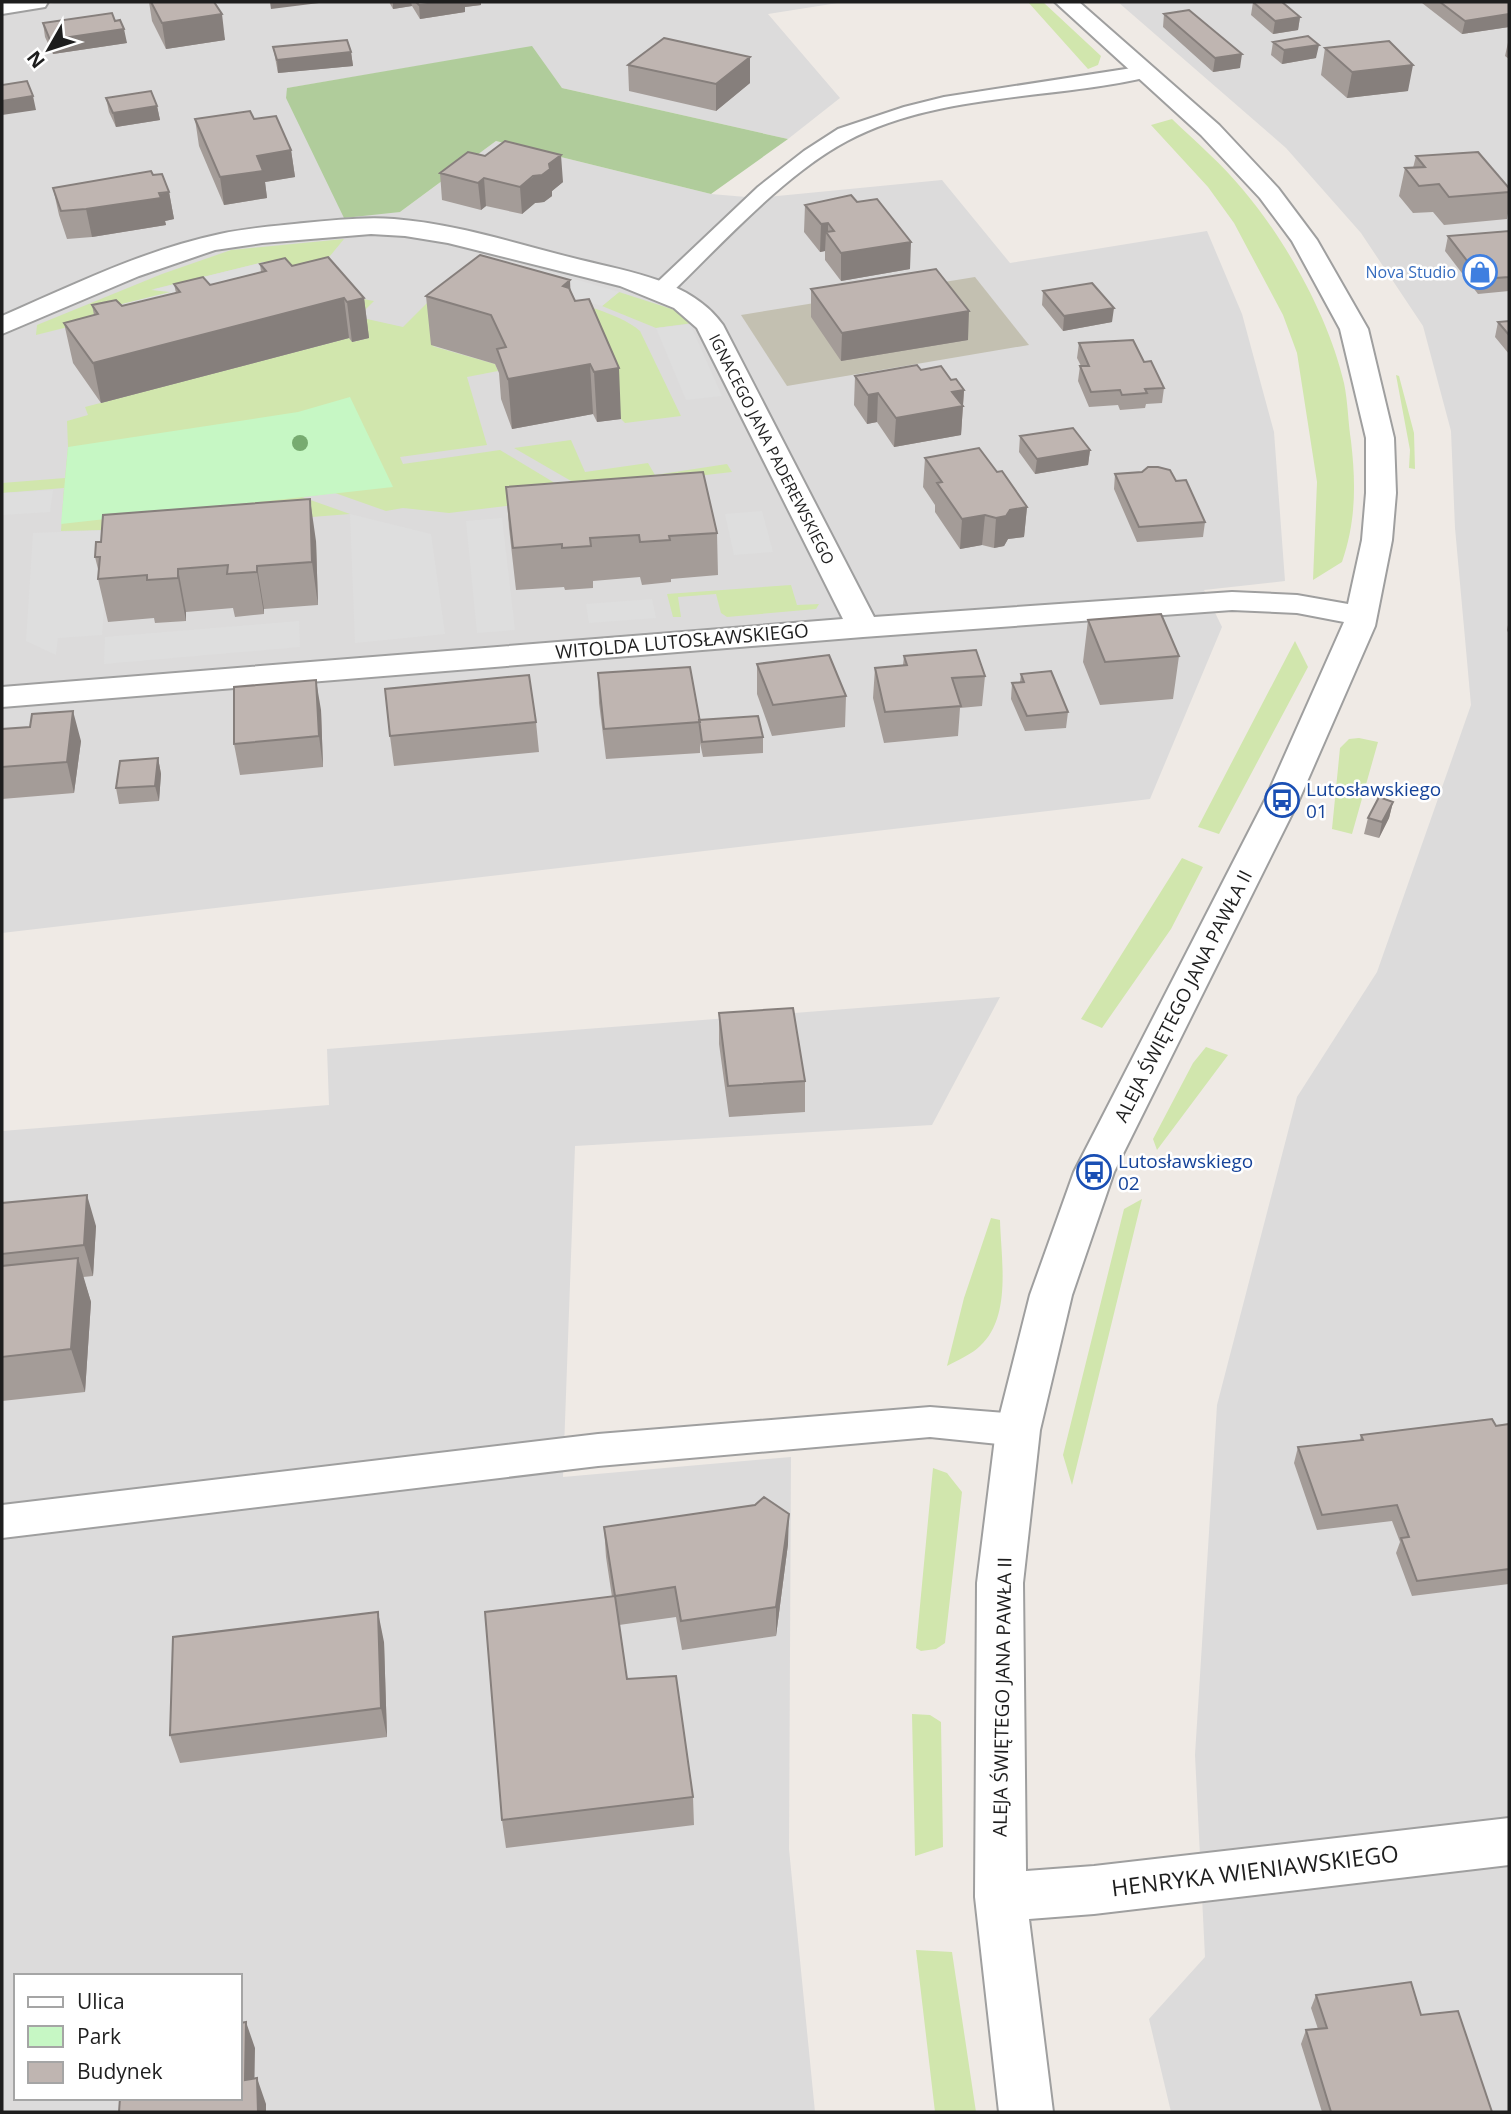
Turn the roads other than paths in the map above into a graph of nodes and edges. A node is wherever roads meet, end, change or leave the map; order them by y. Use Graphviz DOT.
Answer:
graph roads {
  1 [pos="37,2"];
  2 [pos="1066,2"];
  3 [pos="2,7"];
  4 [pos="1145,72"];
  5 [pos="659,292"];
  6 [pos="2,326"];
  7 [pos="1363,616"];
  8 [pos="863,627"];
  9 [pos="2,697"];
  10 [pos="1018,1430"];
  11 [pos="2,1522"];
  12 [pos="1509,1842"];
  13 [pos="1001,1897"];
  14 [pos="1026,2112"];
  1 -- 3 [label="street"];
  2 -- 4 [label="street, ALEJA ŚWIĘTEGO JANA PAWŁA II"];
  4 -- 5 [label="lane"];
  4 -- 7 [label="street, ALEJA ŚWIĘTEGO JANA PAWŁA II"];
  5 -- 6 [label="street, IGNACEGO JANA PADEREWSKIEGO"];
  5 -- 8 [label="street, IGNACEGO JANA PADEREWSKIEGO"];
  7 -- 8 [label="street, WITOLDA LUTOSŁAWSKIEGO"];
  7 -- 10 [label="street, ALEJA ŚWIĘTEGO JANA PAWŁA II"];
  8 -- 9 [label="street, WITOLDA LUTOSŁAWSKIEGO"];
  10 -- 11 [label="lane"];
  10 -- 13 [label="street, ALEJA ŚWIĘTEGO JANA PAWŁA II"];
  12 -- 13 [label="street, HENRYKA WIENIAWSKIEGO"];
  13 -- 14 [label="street, ALEJA ŚWIĘTEGO JANA PAWŁA II"];
}
